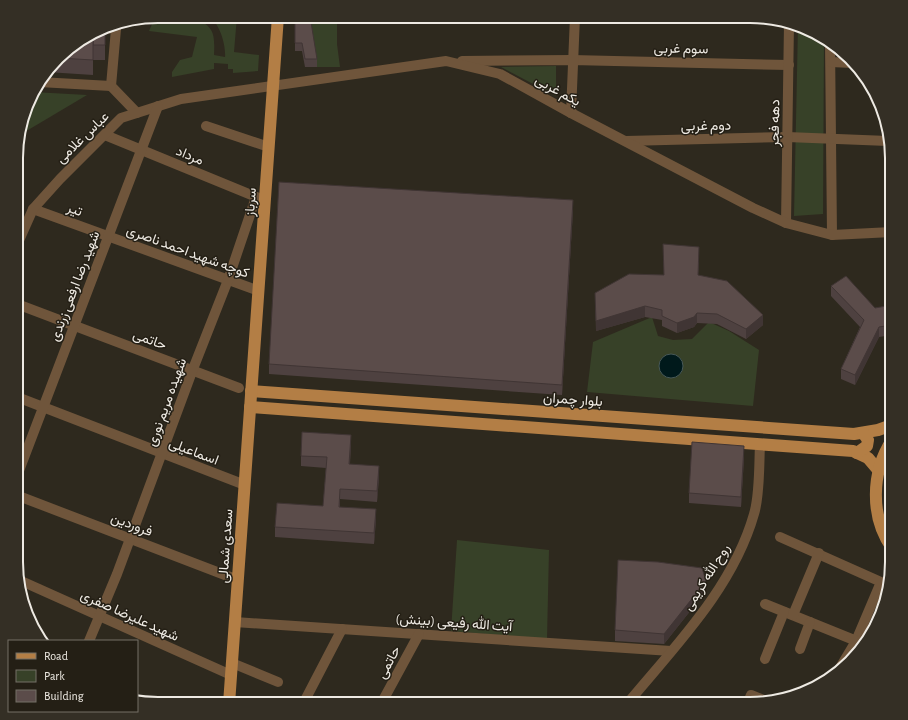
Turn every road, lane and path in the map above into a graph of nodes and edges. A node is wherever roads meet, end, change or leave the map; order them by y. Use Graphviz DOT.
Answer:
graph roads {
  1 [pos="277,23"];
  2 [pos="575,23"];
  3 [pos="789,29"];
  4 [pos="116,30"];
  5 [pos="830,50"];
  6 [pos="572,60"];
  7 [pos="446,61"];
  8 [pos="831,62"];
  9 [pos="847,63"];
  10 [pos="789,65"];
  11 [pos="46,82"];
  12 [pos="273,84"];
  13 [pos="111,86"];
  14 [pos="158,106"];
  15 [pos="137,112"];
  16 [pos="571,113"];
  17 [pos="206,126"];
  18 [pos="105,135"];
  19 [pos="787,137"];
  20 [pos="831,140"];
  21 [pos="625,141"];
  22 [pos="884,141"];
  23 [pos="269,147"];
  24 [pos="141,150"];
  25 [pos="260,198"];
  26 [pos="33,209"];
  27 [pos="786,223"];
  28 [pos="23,231"];
  29 [pos="885,232"];
  30 [pos="832,234"];
  31 [pos="108,236"];
  32 [pos="228,280"];
  33 [pos="258,291"];
  34 [pos="23,306"];
  35 [pos="74,326"];
  36 [pos="193,369"];
  37 [pos="239,388"];
  38 [pos="251,391"];
  39 [pos="287,394"];
  40 [pos="23,399"];
  41 [pos="43,407"];
  42 [pos="250,408"];
  43 [pos="282,410"];
  44 [pos="566,414"];
  45 [pos="885,428"];
  46 [pos="564,430"];
  47 [pos="863,433"];
  48 [pos="760,444"];
  49 [pos="857,452"];
  50 [pos="162,454"];
  51 [pos="885,457"];
  52 [pos="23,458"];
  53 [pos="879,471"];
  54 [pos="245,486"];
  55 [pos="23,498"];
  56 [pos="780,537"];
  57 [pos="130,539"];
  58 [pos="885,539"];
  59 [pos="819,553"];
  60 [pos="238,580"];
  61 [pos="25,583"];
  62 [pos="765,604"];
  63 [pos="788,613"];
  64 [pos="99,617"];
  65 [pos="235,622"];
  66 [pos="810,622"];
  67 [pos="342,629"];
  68 [pos="419,634"];
  69 [pos="862,638"];
  70 [pos="89,640"];
  71 [pos="859,642"];
  72 [pos="800,649"];
  73 [pos="670,651"];
  74 [pos="765,659"];
  75 [pos="232,669"];
  76 [pos="278,682"];
  77 [pos="230,697"];
  78 [pos="307,697"];
  79 [pos="385,697"];
  80 [pos="634,697"];
  1 -- 12 [label="main road, سرباز"];
  2 -- 6 [label="street"];
  3 -- 10 [label="street, دهه فجر"];
  4 -- 13 [label="street"];
  5 -- 8 [label="street"];
  6 -- 7 [label="street, سوم غربی"];
  6 -- 10 [label="street, سوم غربی"];
  6 -- 16 [label="street"];
  7 -- 12 [label="street, یکم غربی"];
  7 -- 16 [label="street, یکم غربی"];
  8 -- 9 [label="street"];
  8 -- 20 [label="street"];
  10 -- 19 [label="street, دهه فجر"];
  11 -- 13 [label="street"];
  12 -- 14 [label="street, عباس غلامی"];
  12 -- 23 [label="main road, سرباز"];
  13 -- 15 [label="street"];
  14 -- 15 [label="street, عباس غلامی"];
  14 -- 24 [label="street, شهید رضا ارفعی زرندی"];
  15 -- 18 [label="street, عباس غلامی"];
  16 -- 21 [label="street, یکم غربی"];
  17 -- 23 [label="street"];
  18 -- 24 [label="street, مرداد"];
  18 -- 26 [label="street, عباس غلامی"];
  19 -- 20 [label="street, دوم غربی"];
  19 -- 21 [label="street, دوم غربی"];
  19 -- 27 [label="street, دهه فجر"];
  20 -- 22 [label="street, دوم غربی"];
  20 -- 30 [label="street"];
  21 -- 27 [label="street, یکم غربی"];
  23 -- 25 [label="main road, سرباز"];
  24 -- 25 [label="street, مرداد"];
  24 -- 31 [label="street, شهید رضا ارفعی زرندی"];
  25 -- 32 [label="street, شهیده مریم نوری"];
  25 -- 33 [label="main road, سرباز"];
  26 -- 28 [label="street, عباس غلامی"];
  26 -- 31 [label="street, تیر"];
  27 -- 30 [label="street, یکم غربی"];
  29 -- 30 [label="street, یکم غربی"];
  31 -- 32 [label="street, کوچه شهید احمد ناصری"];
  31 -- 35 [label="street, شهید رضا ارفعی زرندی"];
  32 -- 33 [label="street, کوچه شهید احمد ناصری"];
  32 -- 36 [label="street, شهیده مریم نوری"];
  33 -- 38 [label="main road, سرباز"];
  34 -- 35 [label="street, حاتمی"];
  35 -- 36 [label="street, حاتمی"];
  35 -- 41 [label="street, شهید رضا ارفعی زرندی"];
  36 -- 37 [label="street, حاتمی"];
  36 -- 50 [label="street, شهیده مریم نوری"];
  38 -- 39 [label="main road, بلوار چمران"];
  38 -- 42 [label="main road, سعدی شمالی"];
  39 -- 43 [label="main road"];
  39 -- 44 [label="main road, بلوار چمران"];
  40 -- 41 [label="street, اسماعیلی"];
  41 -- 50 [label="street, اسماعیلی"];
  41 -- 52 [label="street, شهید رضا ارفعی زرندی"];
  42 -- 43 [label="main road"];
  42 -- 54 [label="main road, سعدی شمالی"];
  43 -- 46 [label="main road"];
  44 -- 46 [label="main road"];
  44 -- 47 [label="main road, بلوار چمران"];
  45 -- 47 [label="main road, بلوار چمران"];
  46 -- 48 [label="main road"];
  47 -- 49 [label="main road"];
  48 -- 49 [label="main road"];
  48 -- 73 [label="street, روح الله کریمی"];
  49 -- 53 [label="main road"];
  50 -- 54 [label="street, اسماعیلی"];
  50 -- 57 [label="street, شهیده مریم نوری"];
  51 -- 53 [label="main road"];
  53 -- 58 [label="main road"];
  54 -- 60 [label="main road, سعدی شمالی"];
  55 -- 57 [label="street, فروردین"];
  56 -- 59 [label="street"];
  57 -- 60 [label="street, فروردین"];
  57 -- 64 [label="street, شهیده مریم نوری"];
  59 -- 63 [label="street"];
  59 -- 69 [label="street"];
  60 -- 65 [label="main road, سعدی شمالی"];
  61 -- 64 [label="street, شهید علیرضا صفری"];
  62 -- 63 [label="street"];
  63 -- 66 [label="street"];
  63 -- 74 [label="street"];
  64 -- 70 [label="street, شهیده مریم نوری"];
  64 -- 75 [label="street, شهید علیرضا صفری"];
  65 -- 67 [label="street, آیت الله رفیعی (بینش)"];
  65 -- 75 [label="main road, سعدی شمالی"];
  66 -- 71 [label="street"];
  66 -- 72 [label="street"];
  67 -- 68 [label="street, آیت الله رفیعی (بینش)"];
  67 -- 78 [label="street"];
  68 -- 73 [label="street, آیت الله رفیعی (بینش)"];
  68 -- 79 [label="street, حاتمی"];
  73 -- 80 [label="street, روح الله کریمی"];
  75 -- 76 [label="street, شهید علیرضا صفری"];
  75 -- 77 [label="main road, سعدی شمالی"];
}
